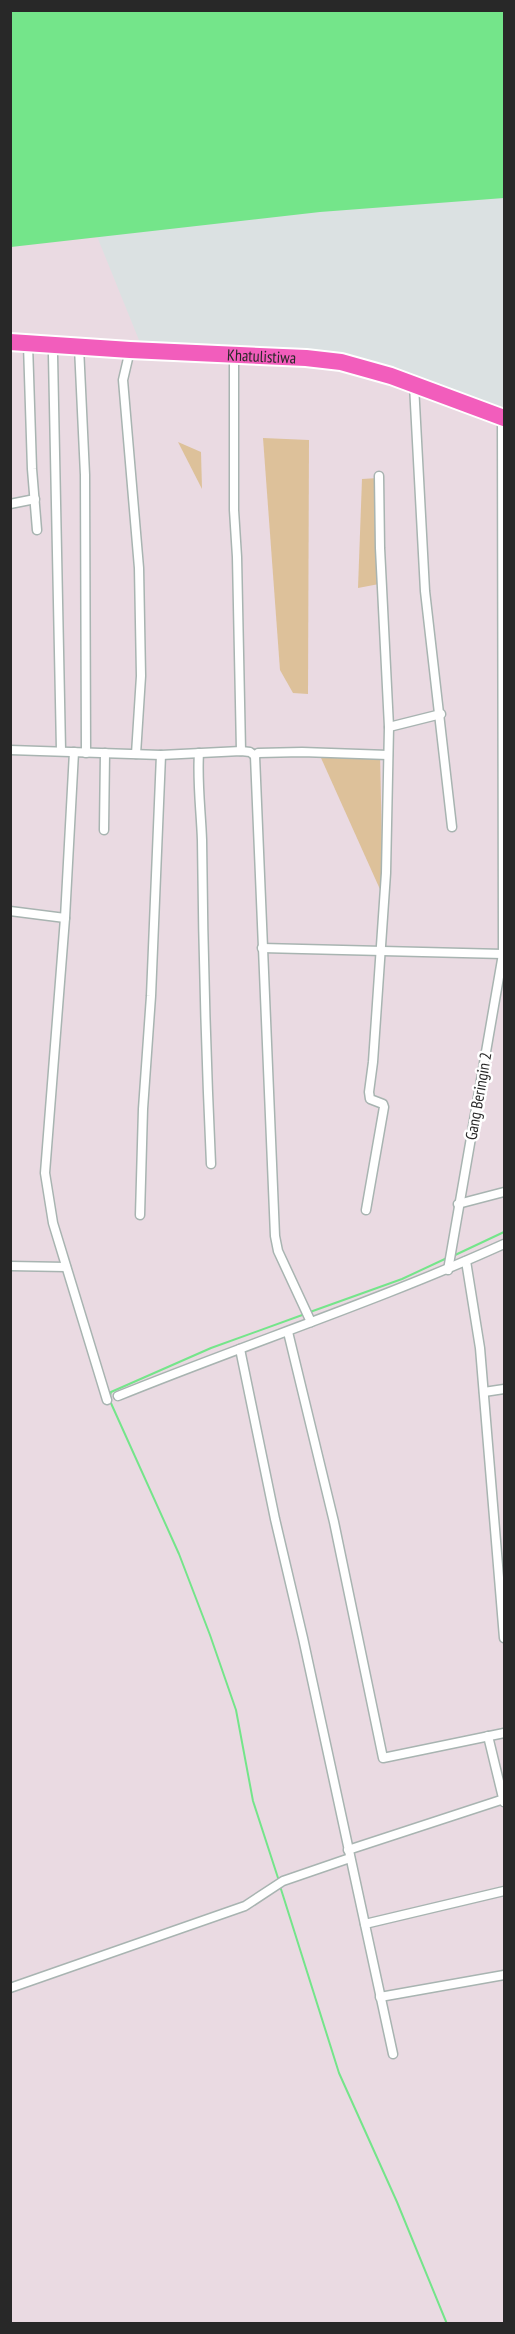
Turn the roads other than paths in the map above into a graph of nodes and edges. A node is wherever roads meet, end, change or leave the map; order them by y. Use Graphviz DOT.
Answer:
graph roads {
  1 [pos="10,342"];
  2 [pos="28,344"];
  3 [pos="55,346"];
  4 [pos="79,347"];
  5 [pos="130,350"];
  6 [pos="234,355"];
  7 [pos="414,385"];
  8 [pos="503,418"];
  9 [pos="379,476"];
  10 [pos="35,499"];
  11 [pos="10,504"];
  12 [pos="37,530"];
  13 [pos="503,615"];
  14 [pos="504,653"];
  15 [pos="441,714"];
  16 [pos="389,727"];
  17 [pos="503,739"];
  18 [pos="10,750"];
  19 [pos="62,750"];
  20 [pos="241,751"];
  21 [pos="74,752"];
  22 [pos="86,753"];
  23 [pos="105,753"];
  24 [pos="199,753"];
  25 [pos="136,754"];
  26 [pos="161,755"];
  27 [pos="388,755"];
  28 [pos="255,756"];
  29 [pos="503,796"];
  30 [pos="452,827"];
  31 [pos="104,830"];
  32 [pos="10,911"];
  33 [pos="65,918"];
  34 [pos="262,948"];
  35 [pos="380,950"];
  36 [pos="502,954"];
  37 [pos="211,1164"];
  38 [pos="504,1192"];
  39 [pos="458,1204"];
  40 [pos="366,1210"];
  41 [pos="140,1215"];
  42 [pos="504,1244"];
  43 [pos="466,1261"];
  44 [pos="10,1266"];
  45 [pos="448,1266"];
  46 [pos="66,1267"];
  47 [pos="310,1320"];
  48 [pos="288,1332"];
  49 [pos="240,1349"];
  50 [pos="504,1389"];
  51 [pos="484,1392"];
  52 [pos="118,1396"];
  53 [pos="107,1400"];
  54 [pos="504,1638"];
  55 [pos="504,1733"];
  56 [pos="488,1736"];
  57 [pos="504,1801"];
  58 [pos="349,1854"];
  59 [pos="504,1891"];
  60 [pos="364,1924"];
  61 [pos="504,1975"];
  62 [pos="10,1989"];
  63 [pos="380,1997"];
  64 [pos="393,2054"];
  1 -- 2 [label="highway, Khatulistiwa"];
  2 -- 3 [label="highway, Khatulistiwa"];
  2 -- 10 [label="street"];
  3 -- 4 [label="highway, Khatulistiwa"];
  3 -- 19 [label="street"];
  4 -- 5 [label="highway, Khatulistiwa"];
  4 -- 22 [label="street"];
  5 -- 6 [label="highway, Khatulistiwa"];
  5 -- 25 [label="street"];
  6 -- 7 [label="highway, Khatulistiwa"];
  6 -- 20 [label="street"];
  7 -- 8 [label="highway, Khatulistiwa"];
  7 -- 15 [label="street"];
  8 -- 13 [label="street, Gang Beringin 2"];
  9 -- 16 [label="street"];
  10 -- 11 [label="street"];
  10 -- 12 [label="street"];
  13 -- 14 [label="street, Gang Beringin 2"];
  14 -- 17 [label="street, Gang Beringin 2"];
  15 -- 16 [label="street"];
  15 -- 30 [label="street"];
  16 -- 27 [label="street"];
  17 -- 29 [label="street, Gang Beringin 2"];
  18 -- 19 [label="street"];
  19 -- 21 [label="street"];
  20 -- 24 [label="street"];
  20 -- 28 [label="street"];
  21 -- 22 [label="street"];
  21 -- 33 [label="street"];
  22 -- 23 [label="street"];
  23 -- 25 [label="street"];
  23 -- 31 [label="street"];
  24 -- 26 [label="street"];
  24 -- 37 [label="street"];
  25 -- 26 [label="street"];
  26 -- 41 [label="street"];
  27 -- 28 [label="street"];
  27 -- 35 [label="street"];
  28 -- 34 [label="street"];
  29 -- 36 [label="street, Gang Beringin 2"];
  32 -- 33 [label="street"];
  33 -- 46 [label="street"];
  34 -- 35 [label="street"];
  34 -- 47 [label="street"];
  35 -- 36 [label="street"];
  35 -- 40 [label="street"];
  36 -- 39 [label="street, Gang Beringin 2"];
  38 -- 39 [label="street"];
  39 -- 45 [label="street, Gang Beringin 2"];
  42 -- 43 [label="street"];
  43 -- 45 [label="street"];
  43 -- 51 [label="street"];
  44 -- 46 [label="street"];
  45 -- 47 [label="street"];
  46 -- 53 [label="street"];
  47 -- 48 [label="street"];
  48 -- 49 [label="street"];
  48 -- 56 [label="street"];
  49 -- 52 [label="street"];
  49 -- 58 [label="street"];
  50 -- 51 [label="street"];
  51 -- 54 [label="street"];
  55 -- 56 [label="street"];
  56 -- 57 [label="street"];
  57 -- 58 [label="street"];
  58 -- 60 [label="street"];
  58 -- 62 [label="street"];
  59 -- 60 [label="street"];
  60 -- 63 [label="street"];
  61 -- 63 [label="street"];
  63 -- 64 [label="street"];
}
